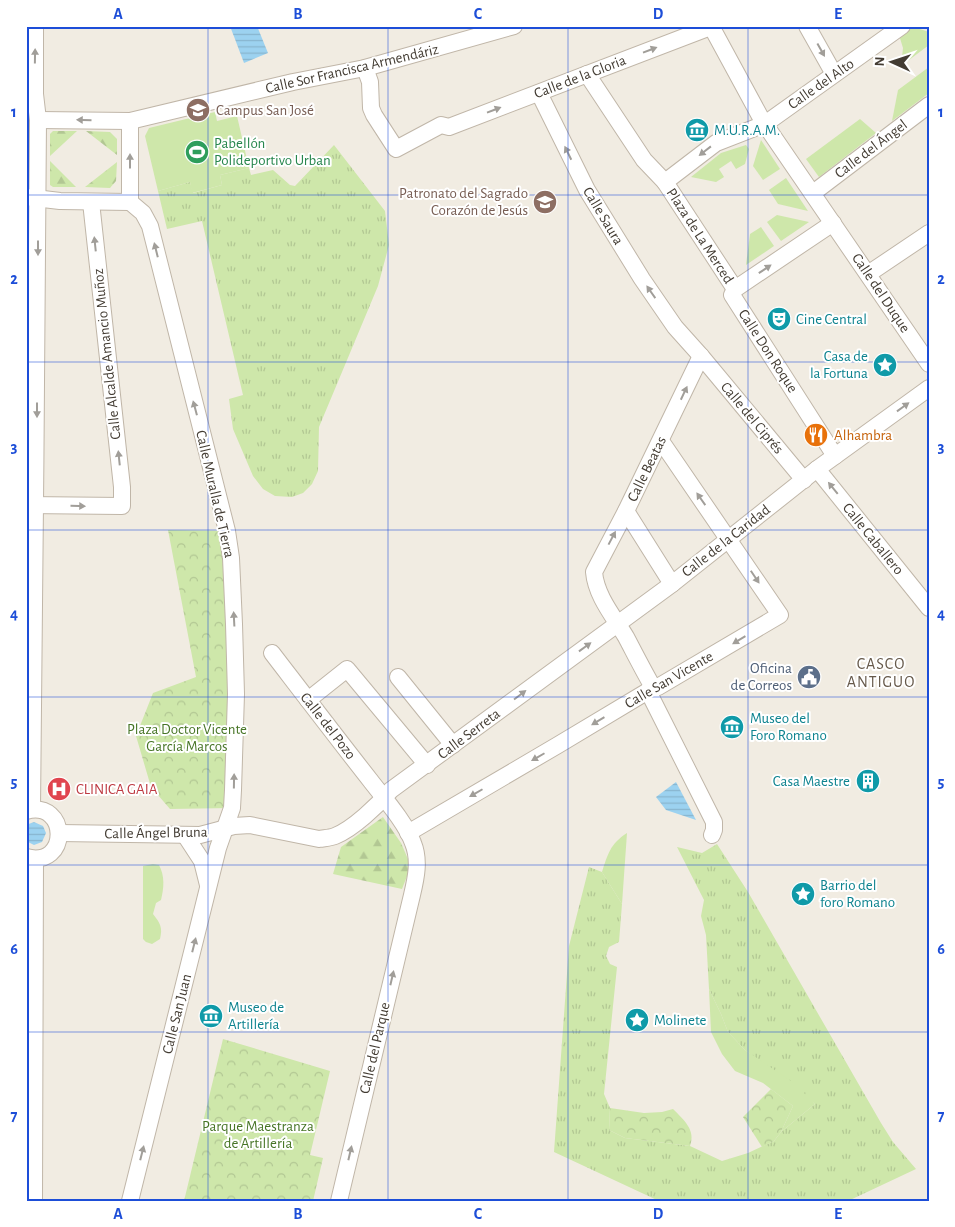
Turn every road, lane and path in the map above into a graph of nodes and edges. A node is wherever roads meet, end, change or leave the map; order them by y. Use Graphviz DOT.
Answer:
graph roads {
  1 [pos="35,26"];
  2 [pos="514,26"];
  3 [pos="712,26"];
  4 [pos="807,26"];
  5 [pos="902,26"];
  6 [pos="365,68"];
  7 [pos="588,74"];
  8 [pos="834,74"];
  9 [pos="539,93"];
  10 [pos="929,105"];
  11 [pos="38,120"];
  12 [pos="130,121"];
  13 [pos="763,122"];
  14 [pos="38,146"];
  15 [pos="26,174"];
  16 [pos="665,182"];
  17 [pos="813,193"];
  18 [pos="32,198"];
  19 [pos="91,202"];
  20 [pos="130,202"];
  21 [pos="833,223"];
  22 [pos="929,233"];
  23 [pos="868,274"];
  24 [pos="735,289"];
  25 [pos="701,356"];
  26 [pos="929,364"];
  27 [pos="929,388"];
  28 [pos="661,441"];
  29 [pos="835,456"];
  30 [pos="817,470"];
  31 [pos="804,480"];
  32 [pos="32,508"];
  33 [pos="626,511"];
  34 [pos="729,539"];
  35 [pos="672,584"];
  36 [pos="929,608"];
  37 [pos="616,624"];
  38 [pos="272,653"];
  39 [pos="554,669"];
  40 [pos="398,676"];
  41 [pos="651,690"];
  42 [pos="308,700"];
  43 [pos="453,746"];
  44 [pos="427,765"];
  45 [pos="384,798"];
  46 [pos="29,810"];
  47 [pos="225,828"];
  48 [pos="59,833"];
  49 [pos="408,833"];
  50 [pos="185,835"];
  51 [pos="712,835"];
  52 [pos="311,838"];
  53 [pos="31,858"];
  54 [pos="208,887"];
  55 [pos="30,1054"];
  56 [pos="34,1201"];
  57 [pos="130,1201"];
  58 [pos="339,1201"];
  11 -- 1 [label="street, one-way"];
  2 -- 6 [label="street, Calle Sor Francisca Armendáriz"];
  7 -- 3 [label="street, Calle de la Gloria, one-way"];
  3 -- 13 [label="street"];
  4 -- 8 [label="street, one-way"];
  5 -- 8 [label="street, Calle del Alto"];
  6 -- 9 [label="street, Calle de la Gloria, one-way"];
  6 -- 12 [label="street, Calle Sor Francisca Armendáriz"];
  7 -- 9 [label="street, Calle de la Gloria"];
  7 -- 16 [label="street"];
  8 -- 13 [label="street, Calle del Alto"];
  25 -- 9 [label="street, Calle Saura, one-way"];
  10 -- 17 [label="street, Calle del Ángel"];
  12 -- 11 [label="street, Calle Sor Francisca Armendáriz, one-way"];
  11 -- 14 [label="street"];
  20 -- 12 [label="street, one-way"];
  13 -- 16 [label="street, Plaza de La Merced, one-way"];
  13 -- 17 [label="street"];
  14 -- 15 [label="street"];
  14 -- 18 [label="street"];
  16 -- 24 [label="street, Plaza de La Merced"];
  17 -- 21 [label="street"];
  18 -- 19 [label="street"];
  18 -- 32 [label="street, one-way"];
  19 -- 20 [label="street"];
  32 -- 19 [label="street, Calle Alcalde Amancio Muñoz, one-way"];
  47 -- 20 [label="street, Calle Muralla de Tierra, one-way"];
  21 -- 23 [label="street, Calle del Duque"];
  24 -- 21 [label="street, Plaza de La Merced, one-way"];
  22 -- 23 [label="street"];
  23 -- 26 [label="street, Calle del Duque"];
  24 -- 29 [label="street, Calle Don Roque"];
  28 -- 25 [label="street, Calle Beatas, one-way"];
  25 -- 31 [label="street, Calle del Ciprés"];
  29 -- 27 [label="street, Calle de la Caridad, one-way"];
  28 -- 33 [label="street, Calle Beatas"];
  34 -- 28 [label="street, one-way"];
  29 -- 30 [label="street, Calle de la Caridad"];
  30 -- 31 [label="street, Calle de la Caridad"];
  36 -- 30 [label="street, Calle Caballero, one-way"];
  31 -- 34 [label="street, Calle de la Caridad"];
  32 -- 46 [label="street"];
  33 -- 35 [label="street"];
  37 -- 33 [label="street, Calle Beatas, one-way"];
  34 -- 35 [label="street, Calle de la Caridad"];
  34 -- 41 [label="street, Calle San Vicente, one-way"];
  35 -- 37 [label="street, Calle de la Caridad"];
  39 -- 37 [label="street, Calle de la Caridad, one-way"];
  37 -- 41 [label="street"];
  38 -- 42 [label="street, Calle del Pozo"];
  43 -- 39 [label="street, Calle Serreta, one-way"];
  40 -- 43 [label="street"];
  41 -- 49 [label="street, Calle San Vicente, one-way"];
  41 -- 51 [label="street"];
  42 -- 44 [label="street"];
  42 -- 45 [label="street, Calle del Pozo"];
  43 -- 44 [label="street, Calle Serreta"];
  44 -- 45 [label="street, Calle Serreta"];
  45 -- 49 [label="street, Calle del Pozo"];
  45 -- 52 [label="street, Calle Serreta"];
  46 -- 48 [label="street"];
  47 -- 50 [label="street, Calle Ángel Bruna"];
  47 -- 52 [label="street, Calle Ángel Bruna"];
  47 -- 54 [label="street, Calle San Juan"];
  48 -- 50 [label="street, Calle Ángel Bruna"];
  48 -- 53 [label="street"];
  58 -- 49 [label="street, Calle del Parque, one-way"];
  50 -- 54 [label="street"];
  53 -- 55 [label="street"];
  57 -- 54 [label="street, Calle San Juan, one-way"];
  55 -- 56 [label="street"];
}
